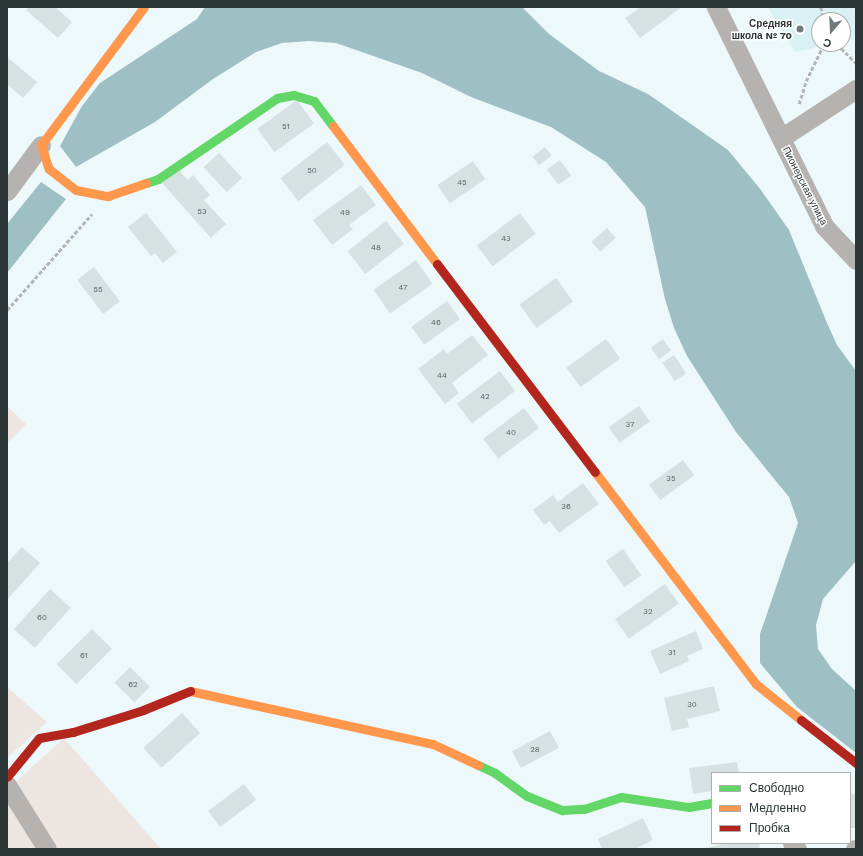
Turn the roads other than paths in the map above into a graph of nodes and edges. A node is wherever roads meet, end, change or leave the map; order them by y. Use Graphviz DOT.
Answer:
graph roads {
  1 [pos="144,7"];
  2 [pos="716,7"];
  3 [pos="856,89"];
  4 [pos="788,134"];
  5 [pos="41,145"];
  6 [pos="7,191"];
  7 [pos="856,260"];
  8 [pos="856,763"];
  9 [pos="7,777"];
  10 [pos="7,784"];
  11 [pos="711,803"];
  12 [pos="47,849"];
  1 -- 5 [label="street"];
  2 -- 4 [label="street, Пионерская улица"];
  3 -- 4 [label="street"];
  4 -- 7 [label="street, Пионерская улица"];
  5 -- 6 [label="street"];
  5 -- 8 [label="street"];
  9 -- 11 [label="street"];
  10 -- 12 [label="street"];
}
